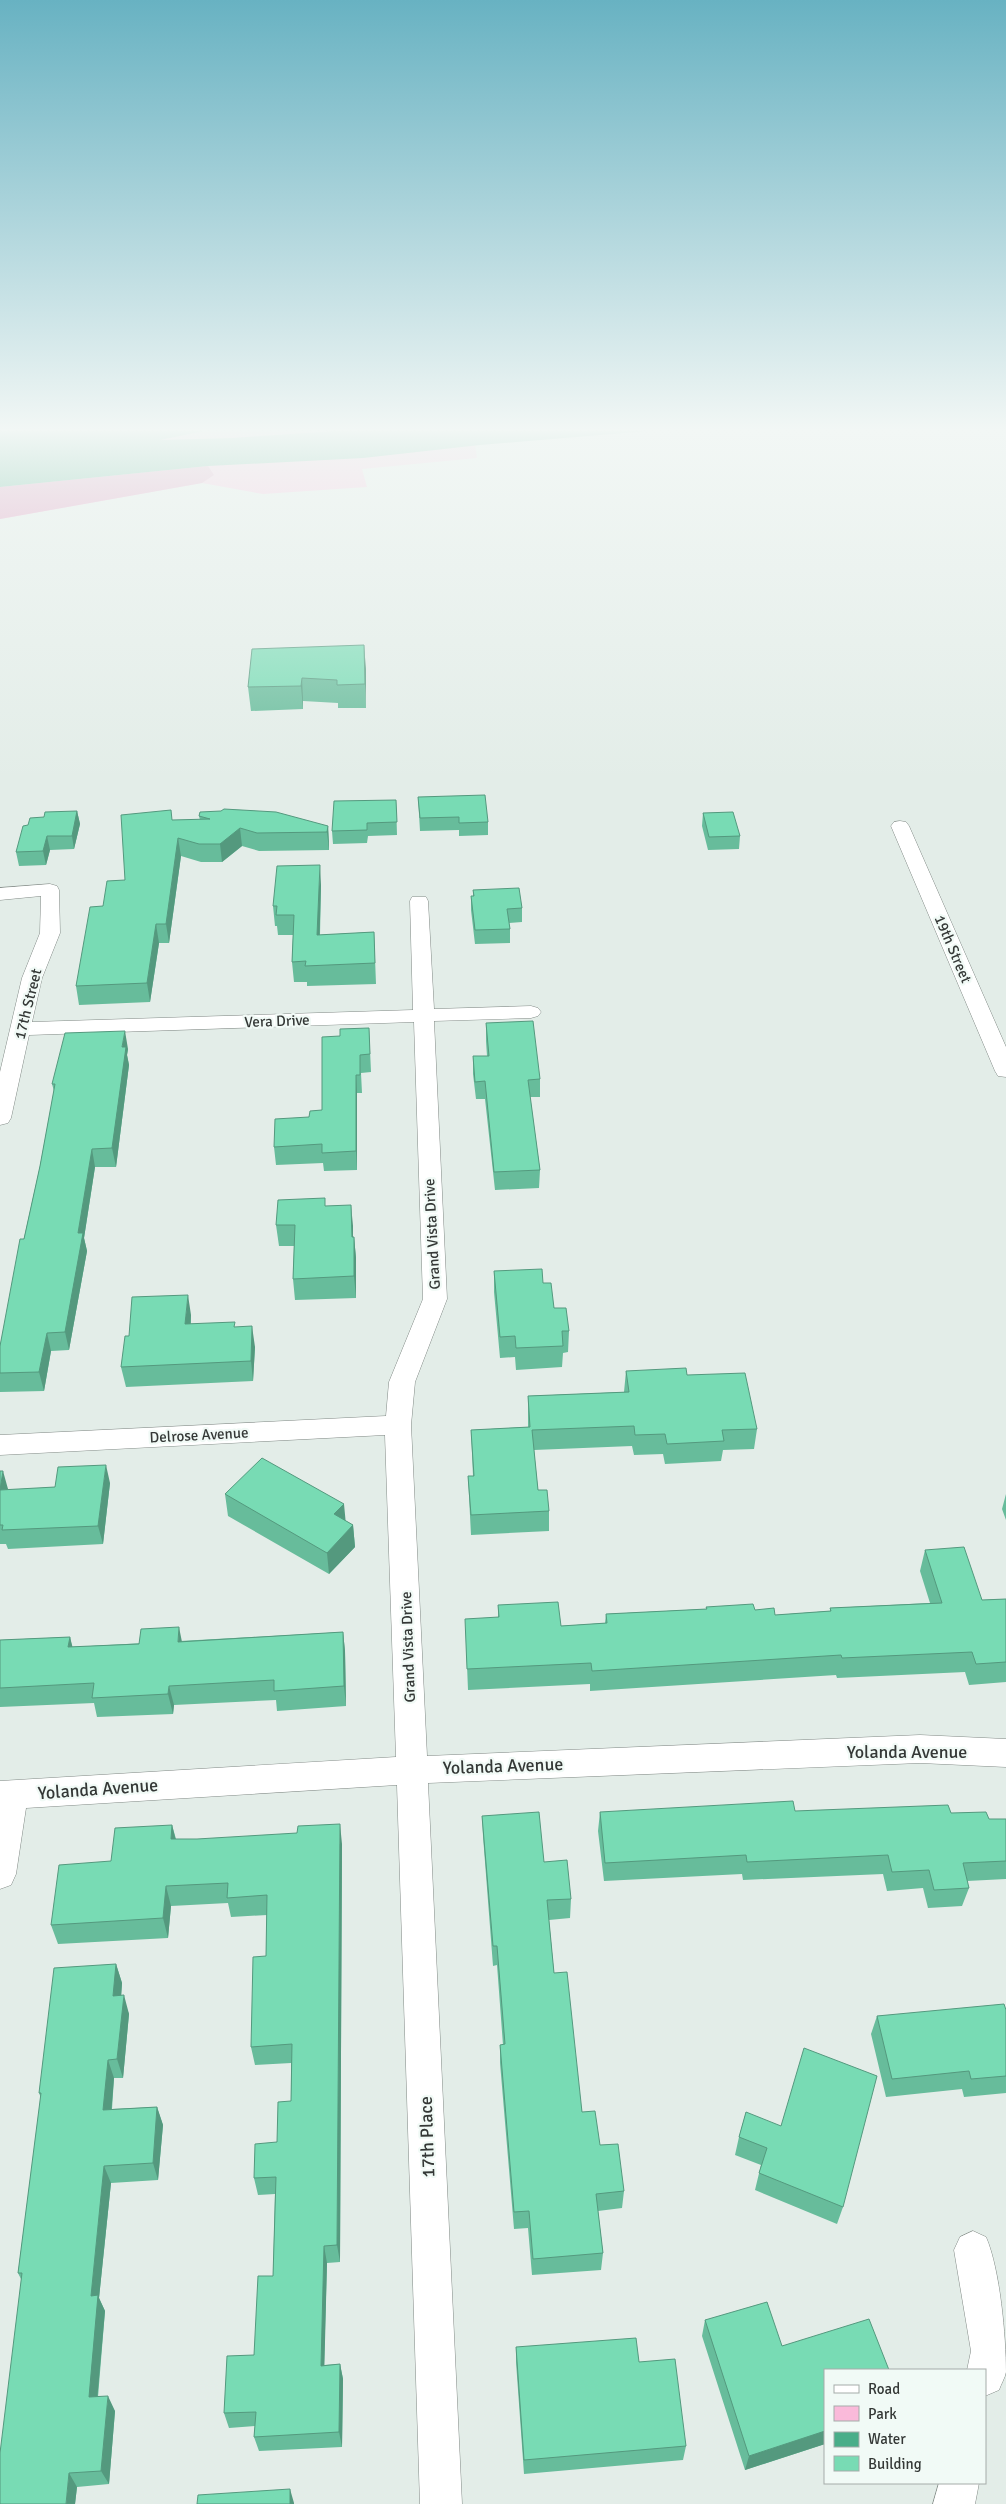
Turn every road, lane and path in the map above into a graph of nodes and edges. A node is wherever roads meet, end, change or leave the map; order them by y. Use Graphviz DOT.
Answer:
graph roads {
  1 [pos="900,826"];
  2 [pos="0,894"];
  3 [pos="419,901"];
  4 [pos="531,1012"];
  5 [pos="424,1016"];
  6 [pos="22,1029"];
  7 [pos="1006,1071"];
  8 [pos="0,1118"];
  9 [pos="398,1424"];
  10 [pos="0,1445"];
  11 [pos="1006,1753"];
  12 [pos="413,1770"];
  13 [pos="6,1795"];
  14 [pos="0,1874"];
  15 [pos="973,2250"];
  16 [pos="986,2372"];
  17 [pos="959,2484"];
  18 [pos="441,2504"];
  19 [pos="954,2504"];
  1 -- 7 [label="street, 19th Street"];
  2 -- 6 [label="street, 17th Street"];
  3 -- 5 [label="street, Grand Vista Drive"];
  4 -- 5 [label="street, Vera Drive"];
  5 -- 6 [label="street, Vera Drive"];
  5 -- 9 [label="street, Grand Vista Drive"];
  6 -- 8 [label="street, 17th Street"];
  9 -- 10 [label="street, Delrose Avenue"];
  9 -- 12 [label="street, Grand Vista Drive"];
  11 -- 12 [label="street, Yolanda Avenue"];
  12 -- 13 [label="street, Yolanda Avenue"];
  12 -- 18 [label="street, 17th Place"];
  13 -- 14 [label="street"];
  15 -- 16 [label="street"];
  17 -- 19 [label="street"];
}
